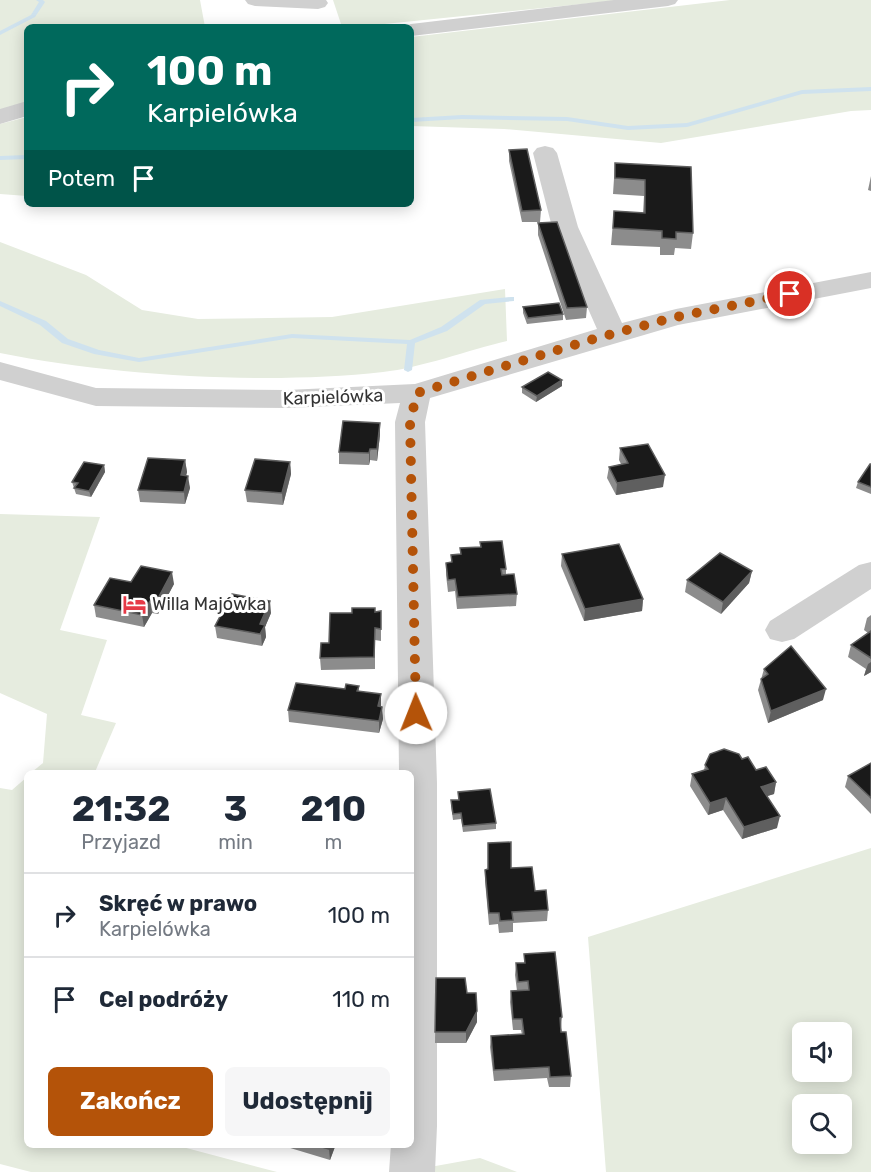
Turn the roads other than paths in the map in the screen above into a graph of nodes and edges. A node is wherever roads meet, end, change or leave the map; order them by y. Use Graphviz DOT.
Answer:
graph roads {
  1 [pos="255,0"];
  2 [pos="662,1"];
  3 [pos="320,7"];
  4 [pos="414,30"];
  5 [pos="24,109"];
  6 [pos="0,117"];
  7 [pos="545,153"];
  8 [pos="871,280"];
  9 [pos="613,334"];
  10 [pos="0,371"];
  11 [pos="417,393"];
  12 [pos="871,573"];
  13 [pos="783,630"];
  14 [pos="414,1141"];
  15 [pos="414,1148"];
  16 [pos="412,1172"];
  1 -- 3 [label="street"];
  2 -- 4 [label="street"];
  5 -- 6 [label="street"];
  7 -- 9 [label="street"];
  8 -- 9 [label="street, Karpielówka"];
  9 -- 11 [label="street, Karpielówka"];
  10 -- 11 [label="street, Karpielówka"];
  11 -- 14 [label="street"];
  12 -- 13 [label="street"];
  15 -- 16 [label="street"];
}
